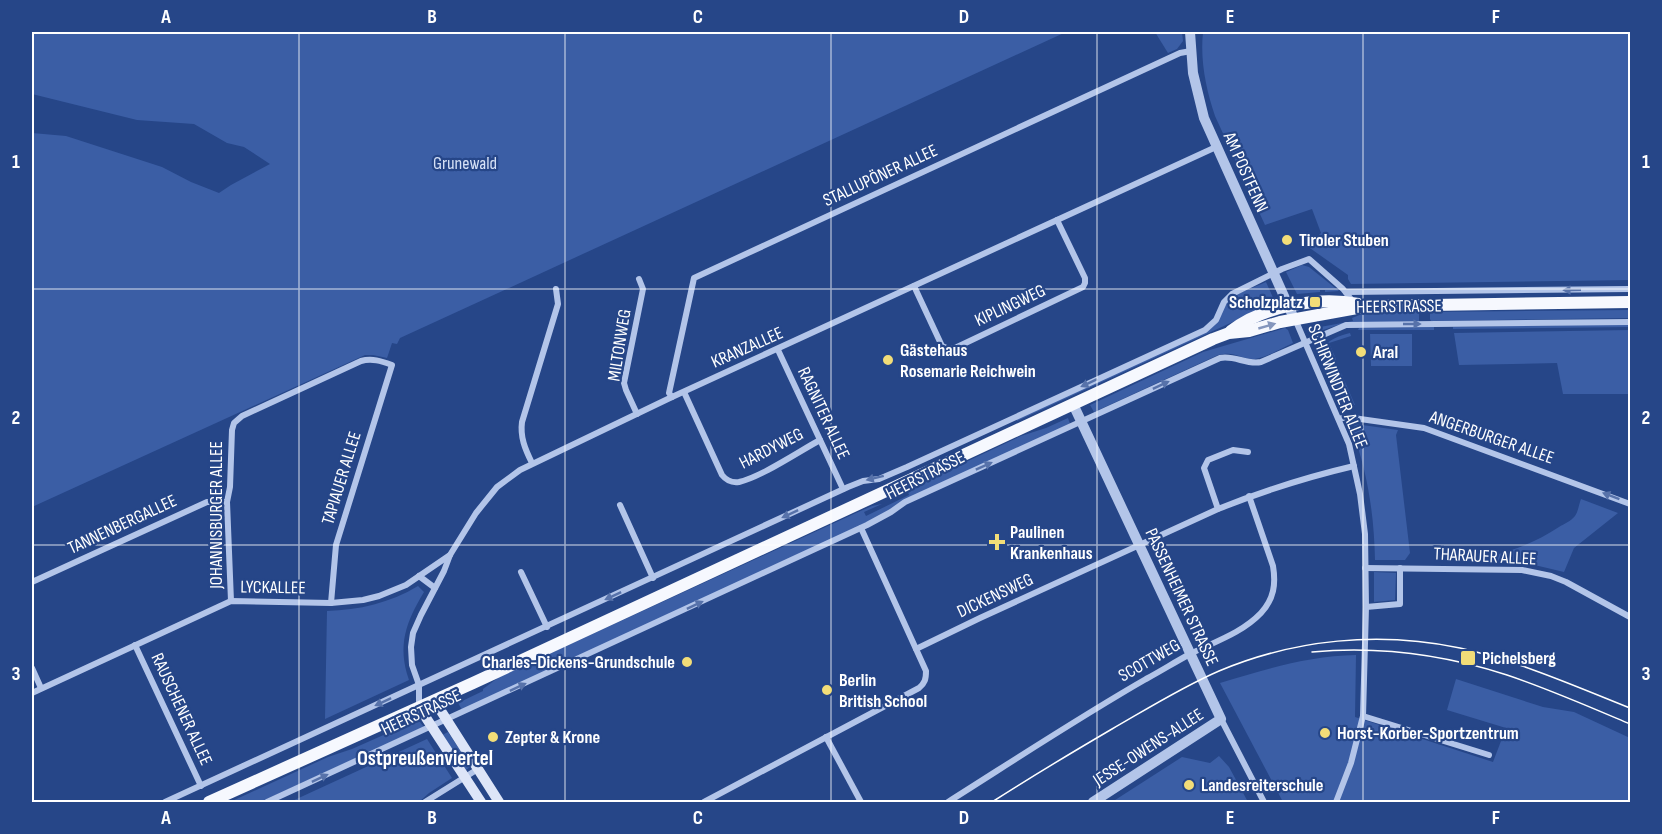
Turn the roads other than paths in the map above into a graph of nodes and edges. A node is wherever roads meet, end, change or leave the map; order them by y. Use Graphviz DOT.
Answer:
graph roads {
  1 [pos="1190,32"];
  2 [pos="1191,51"];
  3 [pos="1216,147"];
  4 [pos="1057,220"];
  5 [pos="1274,273"];
  6 [pos="639,279"];
  7 [pos="914,286"];
  8 [pos="556,289"];
  9 [pos="1630,289"];
  10 [pos="1346,292"];
  11 [pos="1630,302"];
  12 [pos="1354,303"];
  13 [pos="1289,306"];
  14 [pos="1368,306"];
  15 [pos="1295,319"];
  16 [pos="1630,322"];
  17 [pos="1229,333"];
  18 [pos="1306,342"];
  19 [pos="778,350"];
  20 [pos="392,365"];
  21 [pos="684,392"];
  22 [pos="672,398"];
  23 [pos="1073,404"];
  24 [pos="637,414"];
  25 [pos="1339,419"];
  26 [pos="1081,422"];
  27 [pos="820,440"];
  28 [pos="1248,452"];
  29 [pos="532,463"];
  30 [pos="1354,466"];
  31 [pos="843,489"];
  32 [pos="1249,496"];
  33 [pos="227,502"];
  34 [pos="1630,504"];
  35 [pos="620,506"];
  36 [pos="1218,509"];
  37 [pos="861,528"];
  38 [pos="1139,545"];
  39 [pos="450,555"];
  40 [pos="1365,568"];
  41 [pos="1400,568"];
  42 [pos="521,572"];
  43 [pos="419,576"];
  44 [pos="653,578"];
  45 [pos="32,582"];
  46 [pos="435,588"];
  47 [pos="231,601"];
  48 [pos="331,603"];
  49 [pos="1366,607"];
  50 [pos="1630,617"];
  51 [pos="547,627"];
  52 [pos="135,645"];
  53 [pos="916,649"];
  54 [pos="1193,659"];
  55 [pos="32,668"];
  56 [pos="419,685"];
  57 [pos="41,688"];
  58 [pos="32,693"];
  59 [pos="434,700"];
  60 [pos="419,707"];
  61 [pos="1363,716"];
  62 [pos="1221,719"];
  63 [pos="447,720"];
  64 [pos="432,727"];
  65 [pos="826,737"];
  66 [pos="1489,755"];
  67 [pos="478,769"];
  68 [pos="465,777"];
  69 [pos="201,786"];
  70 [pos="165,802"];
  71 [pos="209,802"];
  72 [pos="267,802"];
  73 [pos="425,802"];
  74 [pos="481,802"];
  75 [pos="499,802"];
  76 [pos="704,802"];
  77 [pos="861,802"];
  78 [pos="948,802"];
  79 [pos="1093,802"];
  80 [pos="1264,802"];
  81 [pos="1336,802"];
  1 -- 2 [label="street, AM POSTFENN"];
  2 -- 3 [label="street, AM POSTFENN"];
  2 -- 22 [label="street, STALLUPÖNER ALLEE"];
  3 -- 4 [label="street, KRANZALLEE"];
  3 -- 5 [label="street, AM POSTFENN"];
  4 -- 7 [label="street, KRANZALLEE"];
  4 -- 7 [label="street, KIPLINGWEG"];
  5 -- 10 [label="street, HEERSTRASSE"];
  5 -- 13 [label="street, AM POSTFENN"];
  5 -- 31 [label="street, HEERSTRASSE, one-way"];
  6 -- 24 [label="street, MILTONWEG"];
  7 -- 19 [label="street, KRANZALLEE"];
  8 -- 29 [label="street"];
  9 -- 10 [label="street, HEERSTRASSE, one-way"];
  10 -- 12 [label="street, HEERSTRASSE"];
  11 -- 14 [label="main road, HEERSTRASSE"];
  12 -- 13 [label="main road, HEERSTRASSE"];
  12 -- 14 [label="main road, HEERSTRASSE"];
  13 -- 15 [label="street, AM POSTFENN"];
  13 -- 17 [label="main road, HEERSTRASSE"];
  14 -- 15 [label="main road, HEERSTRASSE"];
  17 -- 15 [label="main road, HEERSTRASSE, one-way"];
  15 -- 18 [label="street, SCHIRWINDTER ALLEE"];
  18 -- 16 [label="street, HEERSTRASSE, one-way"];
  17 -- 23 [label="main road, HEERSTRASSE"];
  18 -- 25 [label="street, SCHIRWINDTER ALLEE"];
  26 -- 18 [label="street, HEERSTRASSE, one-way"];
  19 -- 21 [label="street, KRANZALLEE"];
  19 -- 27 [label="street, RAGNITER ALLEE"];
  20 -- 33 [label="street, JOHANNISBURGER ALLEE"];
  20 -- 48 [label="street, TAPIAUER ALLEE"];
  21 -- 22 [label="street, KRANZALLEE"];
  21 -- 27 [label="street, HARDYWEG"];
  22 -- 24 [label="street, KRANZALLEE"];
  23 -- 26 [label="street, PASSENHEIMER STRASSE"];
  23 -- 59 [label="main road, HEERSTRASSE"];
  24 -- 29 [label="street, KRANZALLEE"];
  25 -- 30 [label="street, SCHIRWINDTER ALLEE"];
  34 -- 25 [label="street, ANGERBURGER ALLEE, one-way"];
  37 -- 26 [label="street, HEERSTRASSE, one-way"];
  26 -- 38 [label="street, PASSENHEIMER STRASSE"];
  27 -- 31 [label="street, RAGNITER ALLEE"];
  28 -- 36 [label="street"];
  29 -- 39 [label="street, KRANZALLEE"];
  30 -- 32 [label="street, DICKENSWEG"];
  30 -- 40 [label="street, SCHIRWINDTER ALLEE"];
  31 -- 44 [label="street, HEERSTRASSE, one-way"];
  32 -- 36 [label="street, DICKENSWEG"];
  32 -- 54 [label="street, SCOTTWEG"];
  33 -- 45 [label="street, TANNENBERGALLEE"];
  33 -- 47 [label="street, JOHANNISBURGER ALLEE"];
  35 -- 44 [label="street"];
  36 -- 38 [label="street, DICKENSWEG"];
  37 -- 53 [label="street"];
  63 -- 37 [label="street, HEERSTRASSE, one-way"];
  38 -- 53 [label="street, DICKENSWEG"];
  38 -- 54 [label="street, PASSENHEIMER STRASSE"];
  39 -- 43 [label="street, LYCKALLEE"];
  39 -- 46 [label="street, KRANZALLEE"];
  40 -- 41 [label="street, THARAUER ALLEE"];
  40 -- 49 [label="street, SCHIRWINDTER ALLEE"];
  41 -- 49 [label="street"];
  41 -- 50 [label="street, THARAUER ALLEE"];
  42 -- 51 [label="street"];
  43 -- 46 [label="street"];
  43 -- 48 [label="street, LYCKALLEE"];
  44 -- 51 [label="street, HEERSTRASSE, one-way"];
  46 -- 56 [label="street, KRANZALLEE"];
  47 -- 48 [label="street, LYCKALLEE"];
  47 -- 52 [label="street, LYCKALLEE"];
  49 -- 61 [label="street, SCHIRWINDTER ALLEE"];
  51 -- 56 [label="street, HEERSTRASSE"];
  52 -- 57 [label="street, LYCKALLEE"];
  52 -- 69 [label="street, RAUSCHENER ALLEE"];
  53 -- 65 [label="street"];
  54 -- 62 [label="street, PASSENHEIMER STRASSE"];
  54 -- 78 [label="street, SCOTTWEG"];
  55 -- 57 [label="street"];
  56 -- 59 [label="street, HEERSTRASSE"];
  56 -- 60 [label="street, HEERSTRASSE"];
  56 -- 69 [label="street, HEERSTRASSE, one-way"];
  57 -- 58 [label="street, LYCKALLEE"];
  59 -- 60 [label="main road, HEERSTRASSE"];
  59 -- 63 [label="main road"];
  60 -- 64 [label="main road"];
  60 -- 71 [label="main road, HEERSTRASSE"];
  61 -- 66 [label="street"];
  61 -- 81 [label="street, SCHIRWINDTER ALLEE"];
  62 -- 79 [label="street, JESSE-OWENS-ALLEE"];
  62 -- 80 [label="street, PASSENHEIMER STRASSE"];
  63 -- 64 [label="street, HEERSTRASSE"];
  63 -- 67 [label="main road"];
  64 -- 68 [label="main road"];
  72 -- 64 [label="street, HEERSTRASSE, one-way"];
  65 -- 76 [label="street"];
  65 -- 77 [label="street"];
  67 -- 68 [label="street"];
  67 -- 75 [label="main road"];
  68 -- 73 [label="street"];
  68 -- 74 [label="main road"];
  69 -- 70 [label="street, HEERSTRASSE"];
}
